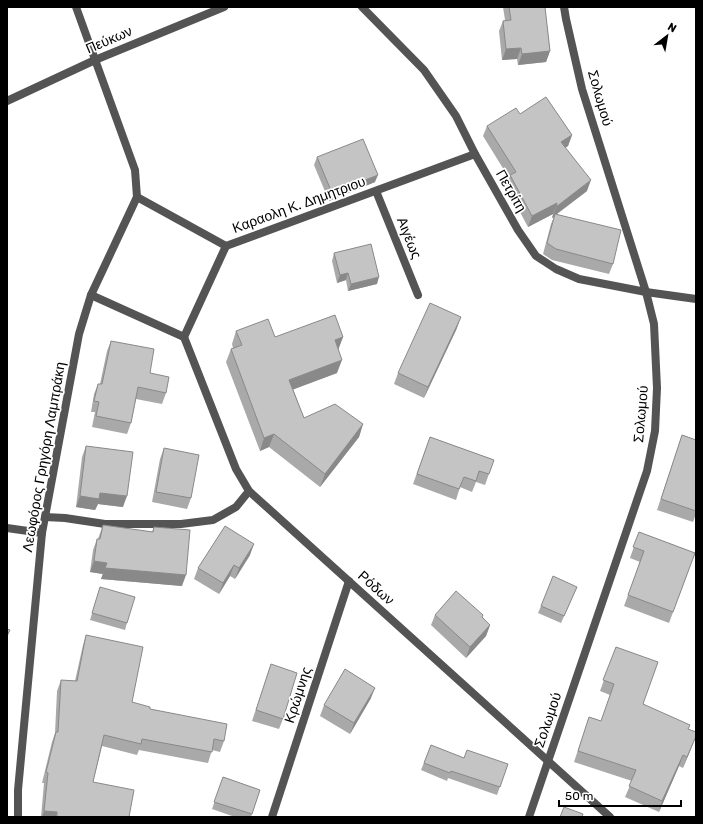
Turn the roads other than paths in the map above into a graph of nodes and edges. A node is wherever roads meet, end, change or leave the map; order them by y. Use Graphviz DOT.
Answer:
graph roads {
  1 [pos="76,7"];
  2 [pos="224,7"];
  3 [pos="362,7"];
  4 [pos="564,7"];
  5 [pos="95,60"];
  6 [pos="7,101"];
  7 [pos="475,154"];
  8 [pos="376,191"];
  9 [pos="137,197"];
  10 [pos="226,246"];
  11 [pos="646,292"];
  12 [pos="91,295"];
  13 [pos="418,295"];
  14 [pos="696,299"];
  15 [pos="184,337"];
  16 [pos="250,491"];
  17 [pos="45,517"];
  18 [pos="7,528"];
  19 [pos="42,533"];
  20 [pos="349,581"];
  21 [pos="548,761"];
  22 [pos="18,817"];
  23 [pos="272,817"];
  24 [pos="529,817"];
  25 [pos="610,817"];
  1 -- 5 [label="street"];
  2 -- 5 [label="street, Πεύκων"];
  3 -- 7 [label="street, Πετρίτη"];
  4 -- 11 [label="street, Σολωμού"];
  5 -- 6 [label="street, Πεύκων"];
  5 -- 9 [label="street"];
  7 -- 8 [label="street, Καραολη Κ. Δημητριου"];
  7 -- 11 [label="street, Πετρίτη"];
  8 -- 10 [label="street, Καραολη Κ. Δημητριου"];
  8 -- 13 [label="street, Αιγέως"];
  9 -- 10 [label="street"];
  9 -- 12 [label="street, Λεωφόρος Γρηγόρη Λαμπράκη"];
  10 -- 15 [label="street, Καραολη Κ. Δημητριου"];
  11 -- 14 [label="street, Πετρίτη"];
  11 -- 21 [label="street, Σολωμού"];
  12 -- 15 [label="street"];
  12 -- 17 [label="street, Λεωφόρος Γρηγόρη Λαμπράκη"];
  15 -- 16 [label="street, Ρόδων"];
  16 -- 17 [label="street"];
  16 -- 20 [label="street, Ρόδων"];
  17 -- 19 [label="street, Λεωφόρος Γρηγόρη Λαμπράκη"];
  18 -- 19 [label="street"];
  19 -- 22 [label="street, Λεωφόρος Γρηγόρη Λαμπράκη"];
  20 -- 21 [label="street, Ρόδων"];
  20 -- 23 [label="street, Κρώμνης"];
  21 -- 24 [label="street, Σολωμού"];
  21 -- 25 [label="street, Ρόδων"];
}
